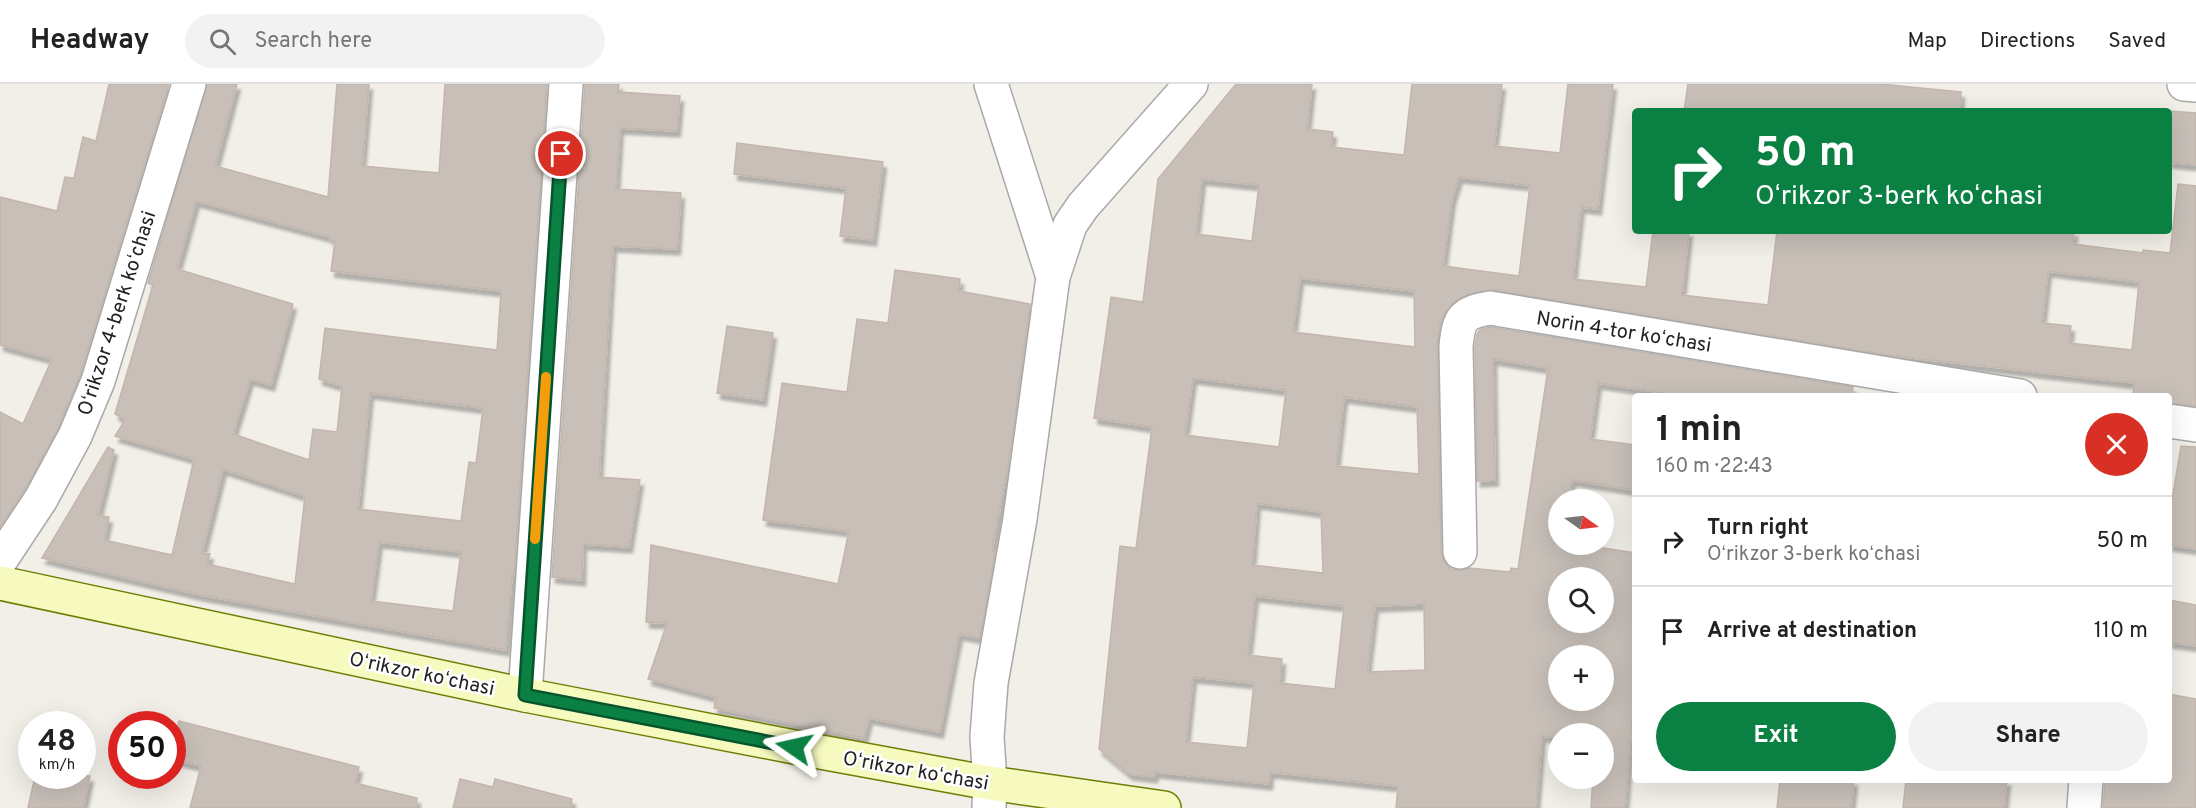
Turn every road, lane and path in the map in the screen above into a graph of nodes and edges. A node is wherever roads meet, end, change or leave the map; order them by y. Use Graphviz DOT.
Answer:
graph roads {
  1 [pos="189,84"];
  2 [pos="566,84"];
  3 [pos="991,84"];
  4 [pos="1191,84"];
  5 [pos="2184,84"];
  6 [pos="2196,85"];
  7 [pos="1053,277"];
  8 [pos="2002,393"];
  9 [pos="2172,421"];
  10 [pos="2196,425"];
  11 [pos="1460,552"];
  12 [pos="0,561"];
  13 [pos="0,584"];
  14 [pos="525,695"];
  15 [pos="2086,783"];
  16 [pos="990,796"];
  17 [pos="1164,808"];
  18 [pos="2084,808"];
  1 -- 12 [label="street, Oʻrikzor 4-berk koʻchasi"];
  2 -- 14 [label="street"];
  3 -- 7 [label="street"];
  4 -- 7 [label="street"];
  5 -- 6 [label="street"];
  7 -- 16 [label="street"];
  8 -- 11 [label="street, Norin 4-tor koʻchasi"];
  9 -- 10 [label="street"];
  13 -- 14 [label="main road, Oʻrikzor koʻchasi"];
  14 -- 16 [label="main road, Oʻrikzor koʻchasi"];
  15 -- 18 [label="street"];
  16 -- 17 [label="main road, Oʻrikzor koʻchasi"];
}
